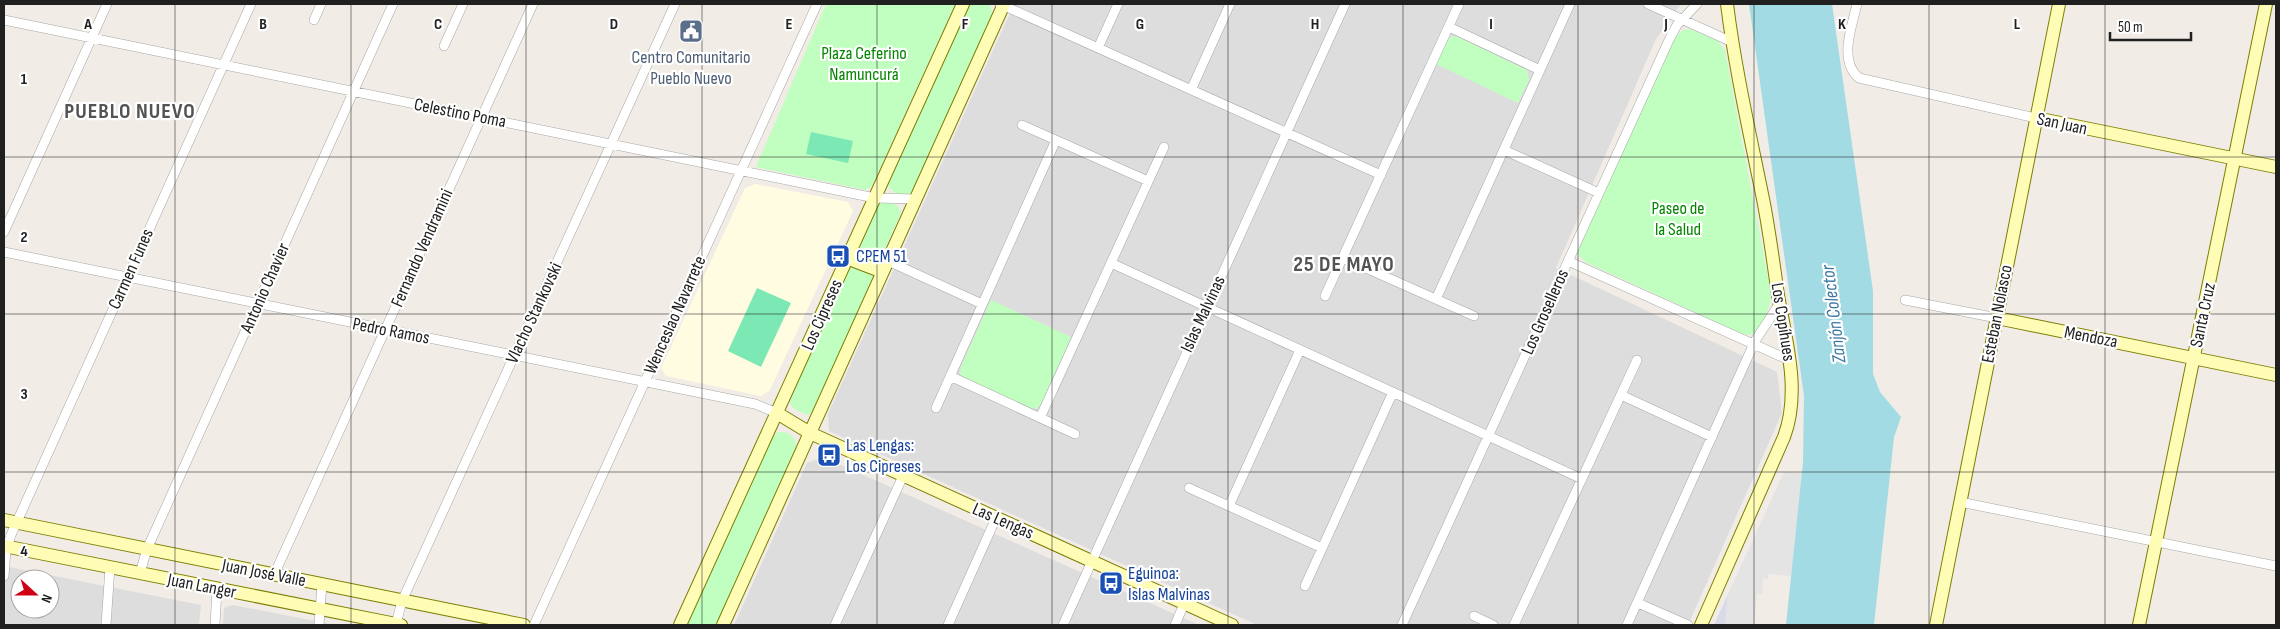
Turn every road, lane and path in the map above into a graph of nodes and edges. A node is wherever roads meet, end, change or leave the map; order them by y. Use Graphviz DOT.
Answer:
graph roads {
  1 [pos="108,4"];
  2 [pos="252,4"];
  3 [pos="321,4"];
  4 [pos="393,4"];
  5 [pos="463,4"];
  6 [pos="533,4"];
  7 [pos="675,4"];
  8 [pos="817,4"];
  9 [pos="964,4"];
  10 [pos="1003,4"];
  11 [pos="1118,4"];
  12 [pos="1230,4"];
  13 [pos="1345,4"];
  14 [pos="1459,4"];
  15 [pos="1570,4"];
  16 [pos="1648,4"];
  17 [pos="1696,4"];
  18 [pos="1727,4"];
  19 [pos="1857,4"];
  20 [pos="2059,4"];
  21 [pos="2266,4"];
  22 [pos="1682,19"];
  23 [pos="4,20"];
  24 [pos="314,20"];
  25 [pos="1449,27"];
  26 [pos="92,38"];
  27 [pos="1732,42"];
  28 [pos="444,46"];
  29 [pos="1098,48"];
  30 [pos="224,65"];
  31 [pos="1540,70"];
  32 [pos="1191,90"];
  33 [pos="353,92"];
  34 [pos="482,118"];
  35 [pos="2036,118"];
  36 [pos="1022,124"];
  37 [pos="1286,133"];
  38 [pos="1056,140"];
  39 [pos="611,144"];
  40 [pos="1164,147"];
  41 [pos="1504,150"];
  42 [pos="2234,158"];
  43 [pos="2276,167"];
  44 [pos="741,170"];
  45 [pos="1381,175"];
  46 [pos="1148,181"];
  47 [pos="1599,193"];
  48 [pos="875,198"];
  49 [pos="916,199"];
  50 [pos="4,232"];
  51 [pos="4,252"];
  52 [pos="850,252"];
  53 [pos="1343,258"];
  54 [pos="1568,261"];
  55 [pos="1111,263"];
  56 [pos="886,264"];
  57 [pos="128,278"];
  58 [pos="1325,296"];
  59 [pos="1436,299"];
  60 [pos="1905,300"];
  61 [pos="257,304"];
  62 [pos="982,304"];
  63 [pos="1780,304"];
  64 [pos="1207,307"];
  65 [pos="1474,316"];
  66 [pos="1996,318"];
  67 [pos="386,330"];
  68 [pos="1754,344"];
  69 [pos="1300,350"];
  70 [pos="514,356"];
  71 [pos="2194,358"];
  72 [pos="1637,360"];
  73 [pos="1789,360"];
  74 [pos="2276,375"];
  75 [pos="950,376"];
  76 [pos="645,382"];
  77 [pos="1393,392"];
  78 [pos="1621,396"];
  79 [pos="936,408"];
  80 [pos="777,413"];
  81 [pos="1040,418"];
  82 [pos="810,433"];
  83 [pos="1075,434"];
  84 [pos="1488,436"];
  85 [pos="1712,437"];
  86 [pos="903,476"];
  87 [pos="1582,479"];
  88 [pos="1189,488"];
  89 [pos="1960,502"];
  90 [pos="1229,506"];
  91 [pos="996,518"];
  92 [pos="4,520"];
  93 [pos="17,523"];
  94 [pos="2156,542"];
  95 [pos="7,543"];
  96 [pos="1322,548"];
  97 [pos="147,549"];
  98 [pos="1091,561"];
  99 [pos="2276,566"];
  100 [pos="110,567"];
  101 [pos="140,573"];
  102 [pos="274,575"];
  103 [pos="4,576"];
  104 [pos="322,584"];
  105 [pos="1305,586"];
  106 [pos="217,589"];
  107 [pos="402,601"];
  108 [pos="1638,603"];
  109 [pos="1184,604"];
  110 [pos="320,609"];
  111 [pos="1474,616"];
  112 [pos="106,625"];
  113 [pos="215,625"];
  114 [pos="319,625"];
  115 [pos="399,625"];
  116 [pos="524,625"];
  117 [pos="534,625"];
  118 [pos="680,625"];
  119 [pos="723,625"];
  120 [pos="835,625"];
  121 [pos="948,625"];
  122 [pos="1062,625"];
  123 [pos="1175,625"];
  124 [pos="1232,625"];
  125 [pos="1402,625"];
  126 [pos="1493,625"];
  127 [pos="1514,625"];
  128 [pos="1627,625"];
  129 [pos="1688,625"];
  130 [pos="1701,625"];
  131 [pos="1936,625"];
  132 [pos="2139,625"];
  1 -- 26 [label="street"];
  2 -- 30 [label="street, Carmen Funes"];
  3 -- 24 [label="street"];
  4 -- 33 [label="street, Antonio Chavier"];
  5 -- 28 [label="street"];
  6 -- 34 [label="street, Fernando Vendramini"];
  7 -- 39 [label="street, Vlacho Stankovski"];
  8 -- 44 [label="street, Wenceslao Navarrete"];
  9 -- 48 [label="main road, Los Cipreses"];
  10 -- 29 [label="street"];
  10 -- 49 [label="main road"];
  11 -- 29 [label="street"];
  12 -- 32 [label="street"];
  13 -- 37 [label="street, Islas Malvinas"];
  14 -- 25 [label="street"];
  15 -- 31 [label="street"];
  16 -- 22 [label="street"];
  17 -- 22 [label="street, Los Groselleros"];
  18 -- 27 [label="main road, Los Copíhues"];
  19 -- 35 [label="street, San Juan"];
  20 -- 35 [label="main road, Esteban Nolasco"];
  21 -- 42 [label="main road, Santa Cruz"];
  22 -- 27 [label="street"];
  22 -- 47 [label="street, Los Groselleros"];
  23 -- 26 [label="street, Celestino Poma"];
  25 -- 31 [label="street"];
  25 -- 45 [label="street"];
  26 -- 30 [label="street, Celestino Poma"];
  26 -- 50 [label="street"];
  27 -- 63 [label="main road, Los Copíhues"];
  29 -- 32 [label="street"];
  30 -- 33 [label="street, Celestino Poma"];
  30 -- 57 [label="street, Carmen Funes"];
  31 -- 41 [label="street"];
  32 -- 37 [label="street"];
  33 -- 34 [label="street, Celestino Poma"];
  33 -- 61 [label="street, Antonio Chavier"];
  34 -- 39 [label="street, Celestino Poma"];
  34 -- 67 [label="street, Fernando Vendramini"];
  35 -- 42 [label="main road, San Juan"];
  35 -- 66 [label="main road, Esteban Nolasco"];
  36 -- 38 [label="street"];
  37 -- 45 [label="street"];
  37 -- 64 [label="street, Islas Malvinas"];
  38 -- 46 [label="street"];
  38 -- 62 [label="street"];
  39 -- 44 [label="street, Celestino Poma"];
  39 -- 70 [label="street, Vlacho Stankovski"];
  40 -- 46 [label="street"];
  41 -- 47 [label="street"];
  41 -- 59 [label="street"];
  42 -- 43 [label="main road, San Juan"];
  42 -- 71 [label="main road, Santa Cruz"];
  44 -- 48 [label="street, Celestino Poma"];
  44 -- 76 [label="street, Wenceslao Navarrete"];
  45 -- 53 [label="street"];
  46 -- 55 [label="street"];
  47 -- 54 [label="street, Los Groselleros"];
  48 -- 49 [label="street, Celestino Poma"];
  48 -- 52 [label="main road, Los Cipreses"];
  49 -- 56 [label="main road"];
  51 -- 57 [label="street, Pedro Ramos"];
  52 -- 56 [label="main road"];
  52 -- 80 [label="main road, Los Cipreses"];
  53 -- 58 [label="street"];
  53 -- 59 [label="street"];
  54 -- 68 [label="street"];
  54 -- 84 [label="street, Los Groselleros"];
  55 -- 64 [label="street"];
  55 -- 81 [label="street"];
  56 -- 62 [label="street"];
  56 -- 82 [label="main road"];
  57 -- 61 [label="street, Pedro Ramos"];
  57 -- 93 [label="street, Carmen Funes"];
  59 -- 65 [label="street"];
  60 -- 66 [label="street, Mendoza"];
  61 -- 67 [label="street, Pedro Ramos"];
  61 -- 97 [label="street, Antonio Chavier"];
  62 -- 75 [label="street"];
  63 -- 68 [label="street"];
  63 -- 73 [label="main road, Los Copíhues"];
  64 -- 69 [label="street"];
  64 -- 98 [label="street, Islas Malvinas"];
  66 -- 71 [label="main road, Mendoza"];
  66 -- 89 [label="main road, Esteban Nolasco"];
  67 -- 70 [label="street, Pedro Ramos"];
  67 -- 102 [label="street, Fernando Vendramini"];
  68 -- 73 [label="street"];
  68 -- 85 [label="street"];
  69 -- 77 [label="street"];
  69 -- 90 [label="street"];
  70 -- 76 [label="street, Pedro Ramos"];
  70 -- 107 [label="street, Vlacho Stankovski"];
  71 -- 74 [label="main road, Mendoza"];
  71 -- 94 [label="main road, Santa Cruz"];
  72 -- 78 [label="street"];
  73 -- 130 [label="main road, Los Copíhues"];
  75 -- 79 [label="street"];
  75 -- 81 [label="street"];
  76 -- 80 [label="street, Pedro Ramos"];
  76 -- 117 [label="street, Wenceslao Navarrete"];
  77 -- 84 [label="street"];
  77 -- 96 [label="street"];
  78 -- 85 [label="street"];
  78 -- 87 [label="street"];
  80 -- 82 [label="main road, Las Lengas"];
  80 -- 118 [label="main road, Los Cipreses"];
  81 -- 83 [label="street"];
  82 -- 86 [label="main road, Las Lengas"];
  82 -- 119 [label="main road"];
  84 -- 87 [label="street"];
  84 -- 125 [label="street, Los Groselleros"];
  85 -- 108 [label="street"];
  86 -- 91 [label="main road, Las Lengas"];
  86 -- 120 [label="street"];
  87 -- 127 [label="street"];
  88 -- 90 [label="street"];
  89 -- 94 [label="street"];
  89 -- 131 [label="main road, Esteban Nolasco"];
  90 -- 96 [label="street"];
  91 -- 98 [label="main road, Las Lengas"];
  91 -- 121 [label="street"];
  92 -- 93 [label="main road, Juan José Valle"];
  93 -- 95 [label="street, Carmen Funes"];
  93 -- 97 [label="main road, Juan José Valle"];
  94 -- 99 [label="street"];
  94 -- 132 [label="main road, Santa Cruz"];
  95 -- 100 [label="main road, Juan Langer"];
  95 -- 103 [label="street"];
  96 -- 105 [label="street"];
  97 -- 101 [label="street, Antonio Chavier"];
  97 -- 102 [label="main road, Juan José Valle"];
  98 -- 109 [label="main road, Las Lengas"];
  98 -- 122 [label="street, Islas Malvinas"];
  100 -- 101 [label="main road, Juan Langer"];
  100 -- 112 [label="street"];
  101 -- 106 [label="main road, Juan Langer"];
  102 -- 104 [label="main road, Juan José Valle"];
  104 -- 107 [label="main road, Juan José Valle"];
  104 -- 110 [label="street"];
  106 -- 110 [label="main road, Juan Langer"];
  106 -- 113 [label="street"];
  107 -- 115 [label="street, Vlacho Stankovski"];
  107 -- 116 [label="main road, Juan José Valle"];
  108 -- 128 [label="street"];
  108 -- 129 [label="street"];
  109 -- 123 [label="street"];
  109 -- 124 [label="main road, Las Lengas"];
  110 -- 114 [label="street"];
  110 -- 115 [label="main road, Juan Langer"];
  111 -- 126 [label="street"];
}
